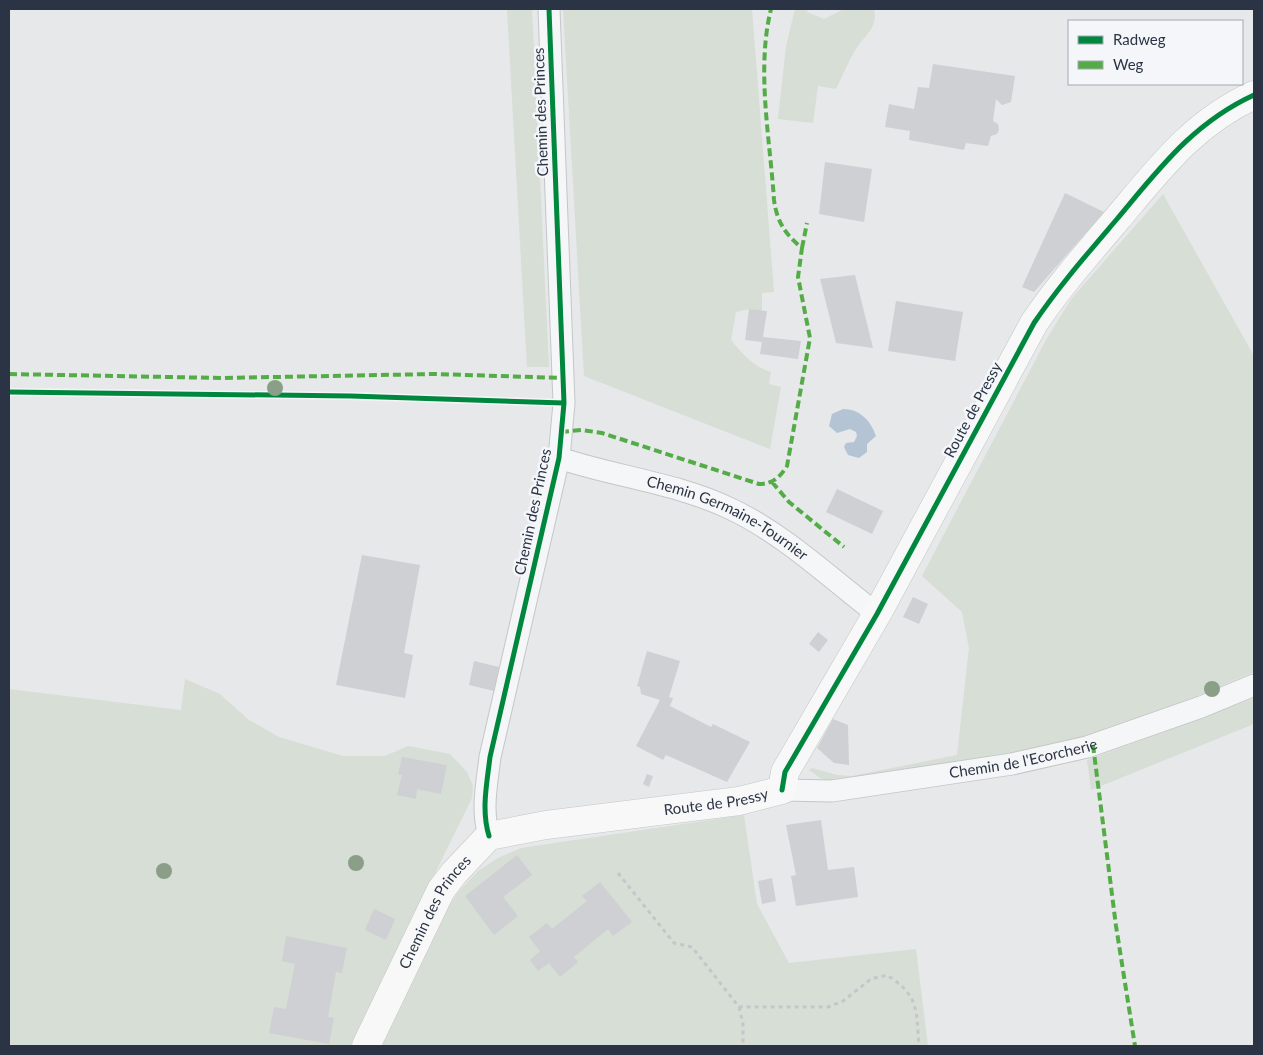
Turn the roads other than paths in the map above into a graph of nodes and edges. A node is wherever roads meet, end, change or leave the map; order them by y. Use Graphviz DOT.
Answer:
graph roads {
  1 [pos="549,9"];
  2 [pos="1254,94"];
  3 [pos="559,458"];
  4 [pos="876,614"];
  5 [pos="1254,685"];
  6 [pos="782,790"];
  7 [pos="489,836"];
  8 [pos="366,1046"];
  1 -- 3 [label="street, Chemin des Princes"];
  2 -- 4 [label="street, Route de Pressy"];
  3 -- 4 [label="street, Chemin Germaine-Tournier"];
  3 -- 7 [label="street, Chemin des Princes"];
  4 -- 6 [label="street, Route de Pressy"];
  5 -- 6 [label="street, Chemin de l'Ecorcherie"];
  6 -- 7 [label="street, Route de Pressy"];
  7 -- 8 [label="street, Chemin des Princes"];
}
